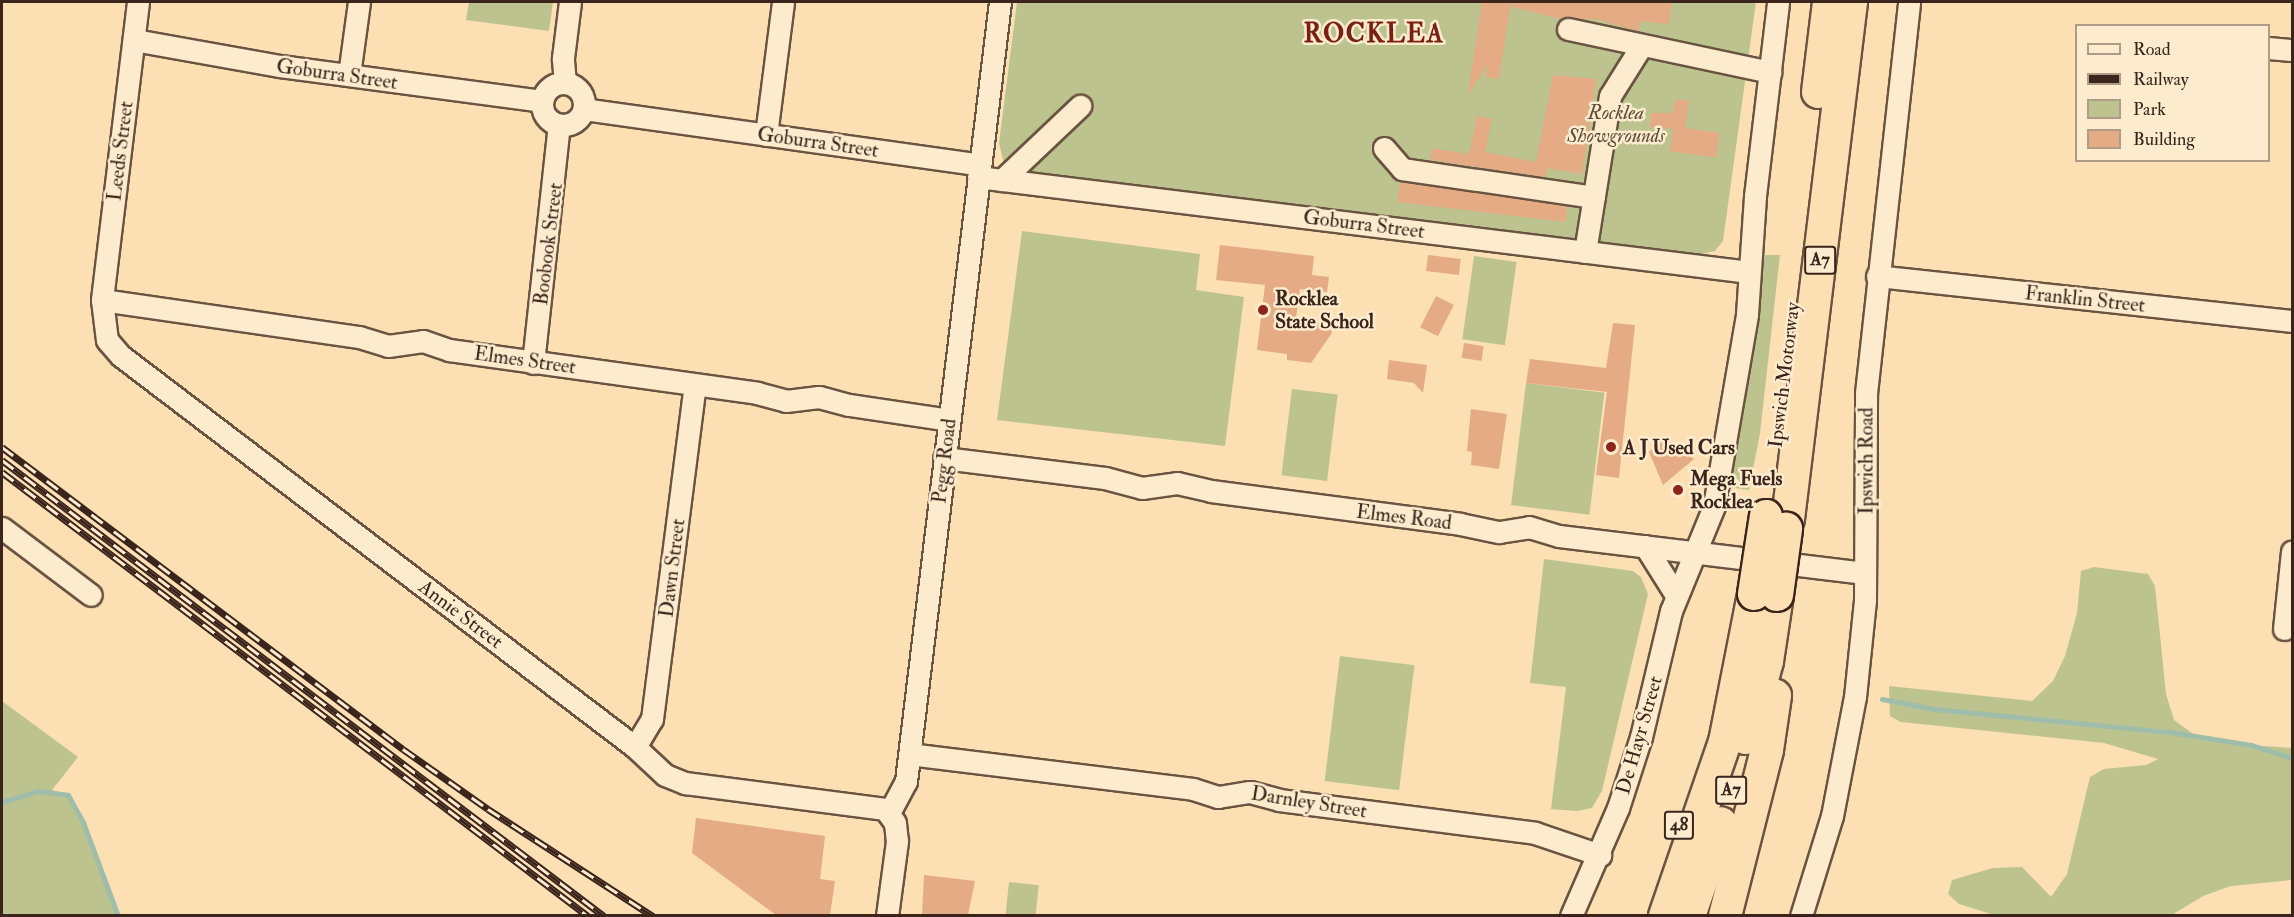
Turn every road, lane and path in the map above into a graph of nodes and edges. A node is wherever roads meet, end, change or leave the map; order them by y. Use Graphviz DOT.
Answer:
graph roads {
  1 [pos="138,2"];
  2 [pos="359,2"];
  3 [pos="570,2"];
  4 [pos="783,2"];
  5 [pos="1000,2"];
  6 [pos="1778,2"];
  7 [pos="1829,2"];
  8 [pos="1851,2"];
  9 [pos="1909,2"];
  10 [pos="1568,29"];
  11 [pos="134,40"];
  12 [pos="1642,45"];
  13 [pos="2270,48"];
  14 [pos="2292,50"];
  15 [pos="1770,72"];
  16 [pos="349,75"];
  17 [pos="565,83"];
  18 [pos="542,101"];
  19 [pos="1080,106"];
  20 [pos="584,109"];
  21 [pos="558,125"];
  22 [pos="766,135"];
  23 [pos="1384,148"];
  24 [pos="979,171"];
  25 [pos="1002,180"];
  26 [pos="1594,197"];
  27 [pos="1585,252"];
  28 [pos="1749,272"];
  29 [pos="1877,276"];
  30 [pos="102,300"];
  31 [pos="2292,321"];
  32 [pos="533,363"];
  33 [pos="696,385"];
  34 [pos="949,420"];
  35 [pos="944,458"];
  36 [pos="1777,518"];
  37 [pos="2,528"];
  38 [pos="1645,546"];
  39 [pos="2292,551"];
  40 [pos="1696,552"];
  41 [pos="1865,573"];
  42 [pos="1676,595"];
  43 [pos="1766,595"];
  44 [pos="91,596"];
  45 [pos="2284,629"];
  46 [pos="1767,661"];
  47 [pos="1725,742"];
  48 [pos="635,747"];
  49 [pos="909,754"];
  50 [pos="889,813"];
  51 [pos="1600,855"];
  52 [pos="887,915"];
  53 [pos="1571,915"];
  54 [pos="1643,915"];
  55 [pos="1665,915"];
  56 [pos="1689,915"];
  57 [pos="1725,915"];
  58 [pos="1801,915"];
  1 -- 11 [label="street, Leeds Street"];
  2 -- 16 [label="street"];
  3 -- 17 [label="street"];
  4 -- 22 [label="street"];
  5 -- 24 [label="street, Pegg Road"];
  6 -- 15 [label="street"];
  7 -- 36 [label="highway, Ipswich Motorway / A7"];
  8 -- 36 [label="highway, Ipswich Motorway / A7"];
  9 -- 29 [label="street, Ipswich Road"];
  10 -- 12 [label="street"];
  11 -- 16 [label="street, Goburra Street"];
  11 -- 30 [label="street, Leeds Street"];
  12 -- 15 [label="street"];
  12 -- 26 [label="street"];
  13 -- 14 [label="street"];
  15 -- 28 [label="street"];
  16 -- 18 [label="street, Goburra Street"];
  17 -- 18 [label="street"];
  17 -- 20 [label="street"];
  18 -- 21 [label="street"];
  19 -- 25 [label="street"];
  20 -- 21 [label="street"];
  20 -- 22 [label="street, Goburra Street"];
  21 -- 32 [label="street, Boobook Street"];
  22 -- 24 [label="street, Goburra Street"];
  23 -- 26 [label="street"];
  24 -- 25 [label="street, Goburra Street"];
  24 -- 34 [label="street, Pegg Road"];
  25 -- 27 [label="street, Goburra Street"];
  26 -- 27 [label="street"];
  27 -- 28 [label="street, Goburra Street"];
  28 -- 40 [label="street"];
  29 -- 31 [label="street, Franklin Street"];
  29 -- 41 [label="street, Ipswich Road"];
  30 -- 32 [label="street, Elmes Street"];
  30 -- 48 [label="street, Annie Street"];
  32 -- 33 [label="street, Elmes Street"];
  33 -- 34 [label="street, Elmes Street"];
  33 -- 48 [label="street, Dawn Street"];
  34 -- 35 [label="street, Pegg Road"];
  35 -- 38 [label="street, Elmes Road"];
  35 -- 49 [label="street, Pegg Road"];
  36 -- 43 [label="highway, Ipswich Motorway / A7, bridge"];
  37 -- 44 [label="street"];
  38 -- 40 [label="street, Elmes Road"];
  38 -- 42 [label="street"];
  39 -- 45 [label="street"];
  40 -- 41 [label="street, Elmes Road"];
  40 -- 42 [label="street, De Hayr Street"];
  41 -- 58 [label="street, Ipswich Road"];
  42 -- 51 [label="street, De Hayr Street"];
  43 -- 46 [label="highway, Ipswich Motorway / A7"];
  43 -- 47 [label="highway, Ipswich Motorway / A7"];
  46 -- 56 [label="highway, Ipswich Motorway / A7"];
  46 -- 57 [label="highway"];
  47 -- 54 [label="highway, 48"];
  47 -- 55 [label="highway, Ipswich Motorway / A7"];
  48 -- 50 [label="street, Annie Street"];
  49 -- 50 [label="street, Pegg Road"];
  49 -- 51 [label="street, Darnley Street"];
  50 -- 52 [label="street"];
  51 -- 53 [label="street, De Hayr Street"];
}
